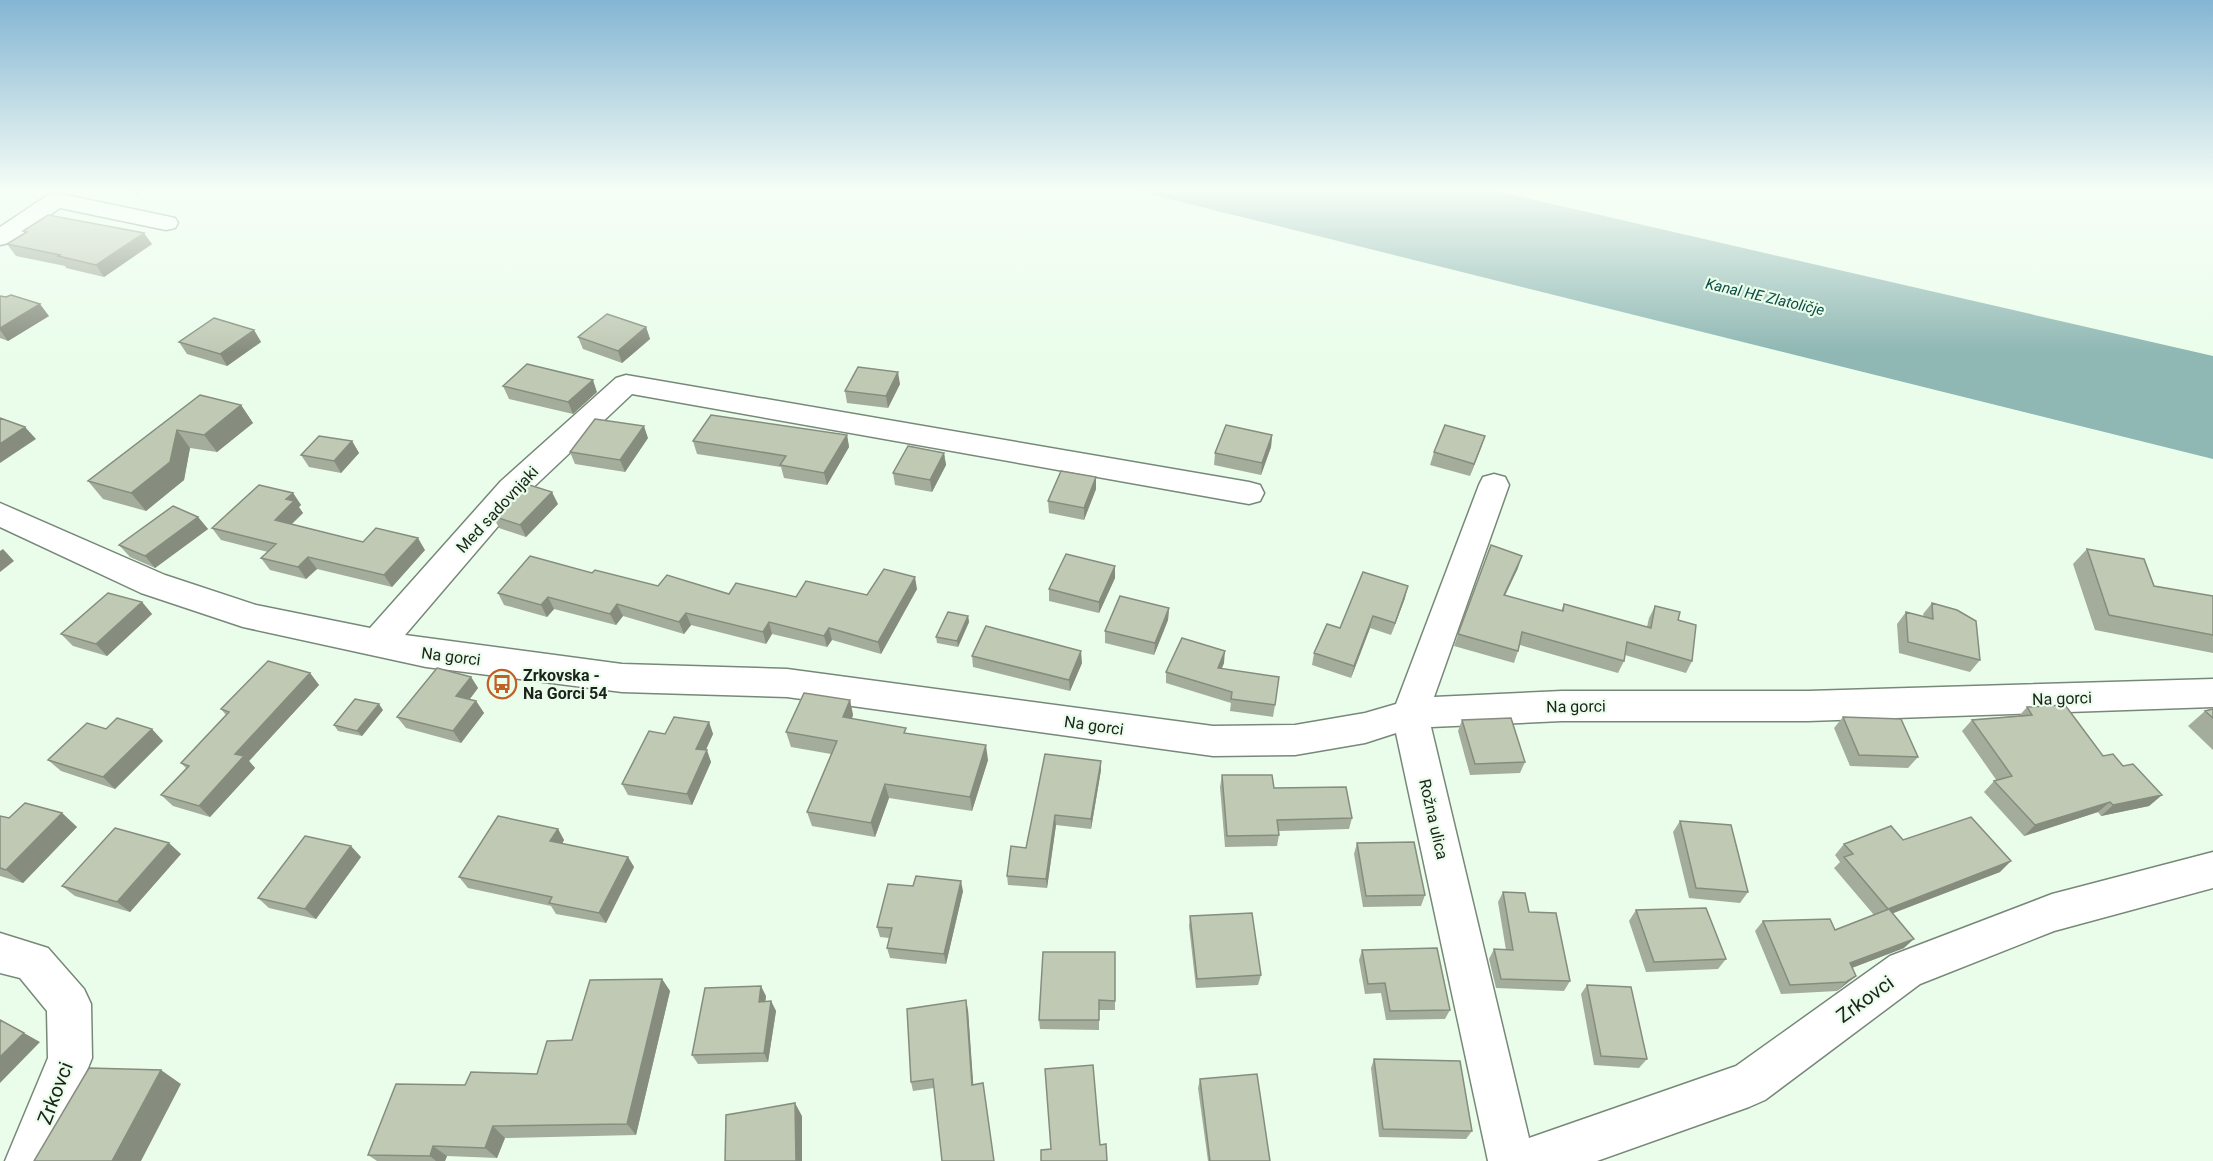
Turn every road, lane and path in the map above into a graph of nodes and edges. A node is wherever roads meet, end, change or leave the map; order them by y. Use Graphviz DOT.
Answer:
graph roads {
  1 [pos="1494,485"];
  2 [pos="1249,493"];
  3 [pos="0,514"];
  4 [pos="377,644"];
  5 [pos="2213,693"];
  6 [pos="1410,714"];
  7 [pos="2213,870"];
  8 [pos="0,953"];
  9 [pos="28,1161"];
  10 [pos="1511,1161"];
  11 [pos="1531,1161"];
  1 -- 6 [label="street"];
  2 -- 4 [label="street, Med sadovnjaki"];
  3 -- 4 [label="street, Na gorci"];
  4 -- 6 [label="street, Na gorci"];
  5 -- 6 [label="street, Na gorci"];
  6 -- 10 [label="street, Rožna ulica"];
  7 -- 11 [label="street, Zrkovci"];
  8 -- 9 [label="street, Zrkovci"];
}
